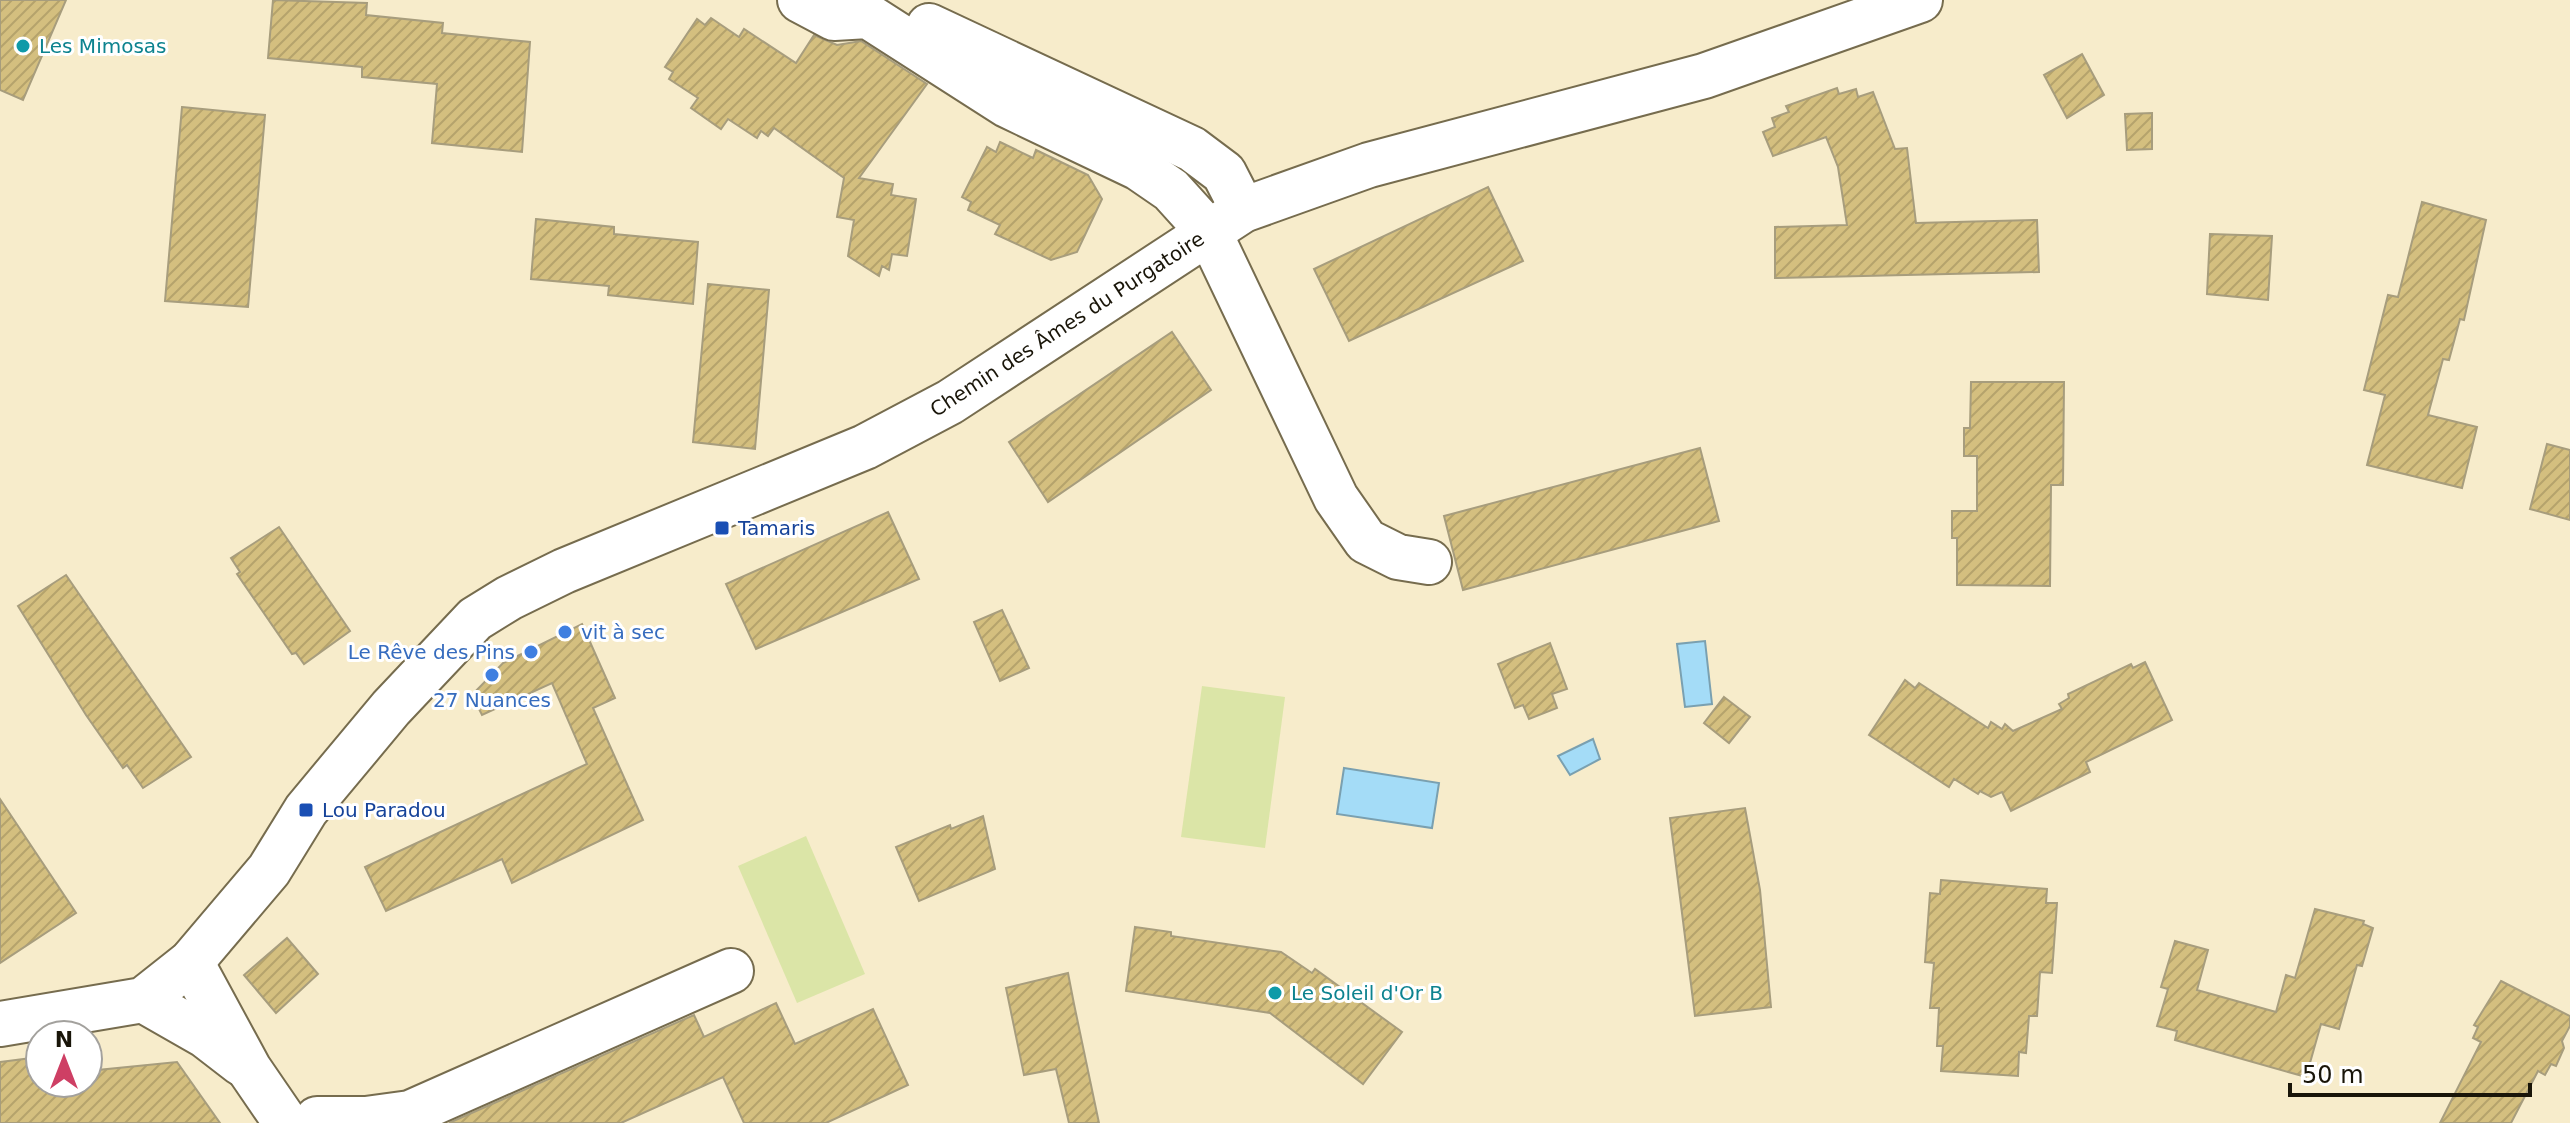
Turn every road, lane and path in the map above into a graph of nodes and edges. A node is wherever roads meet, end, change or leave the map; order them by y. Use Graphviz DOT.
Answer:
graph roads {
  1 [pos="800,0"];
  2 [pos="890,0"];
  3 [pos="1920,0"];
  4 [pos="1226,221"];
  5 [pos="1429,562"];
  6 [pos="162,970"];
  7 [pos="731,971"];
  8 [pos="0,1000"];
  9 [pos="0,1024"];
  10 [pos="249,1069"];
  11 [pos="302,1121"];
  1 -- 4 [label="street"];
  2 -- 4 [label="street"];
  3 -- 4 [label="street, Chemin des Âmes du Purgatoire"];
  4 -- 5 [label="street"];
  4 -- 6 [label="street, Chemin des Âmes du Purgatoire"];
  6 -- 8 [label="street, Chemin des Âmes du Purgatoire"];
  6 -- 9 [label="street"];
  6 -- 10 [label="street"];
  6 -- 10 [label="street"];
  7 -- 11 [label="street"];
  10 -- 11 [label="street"];
}
